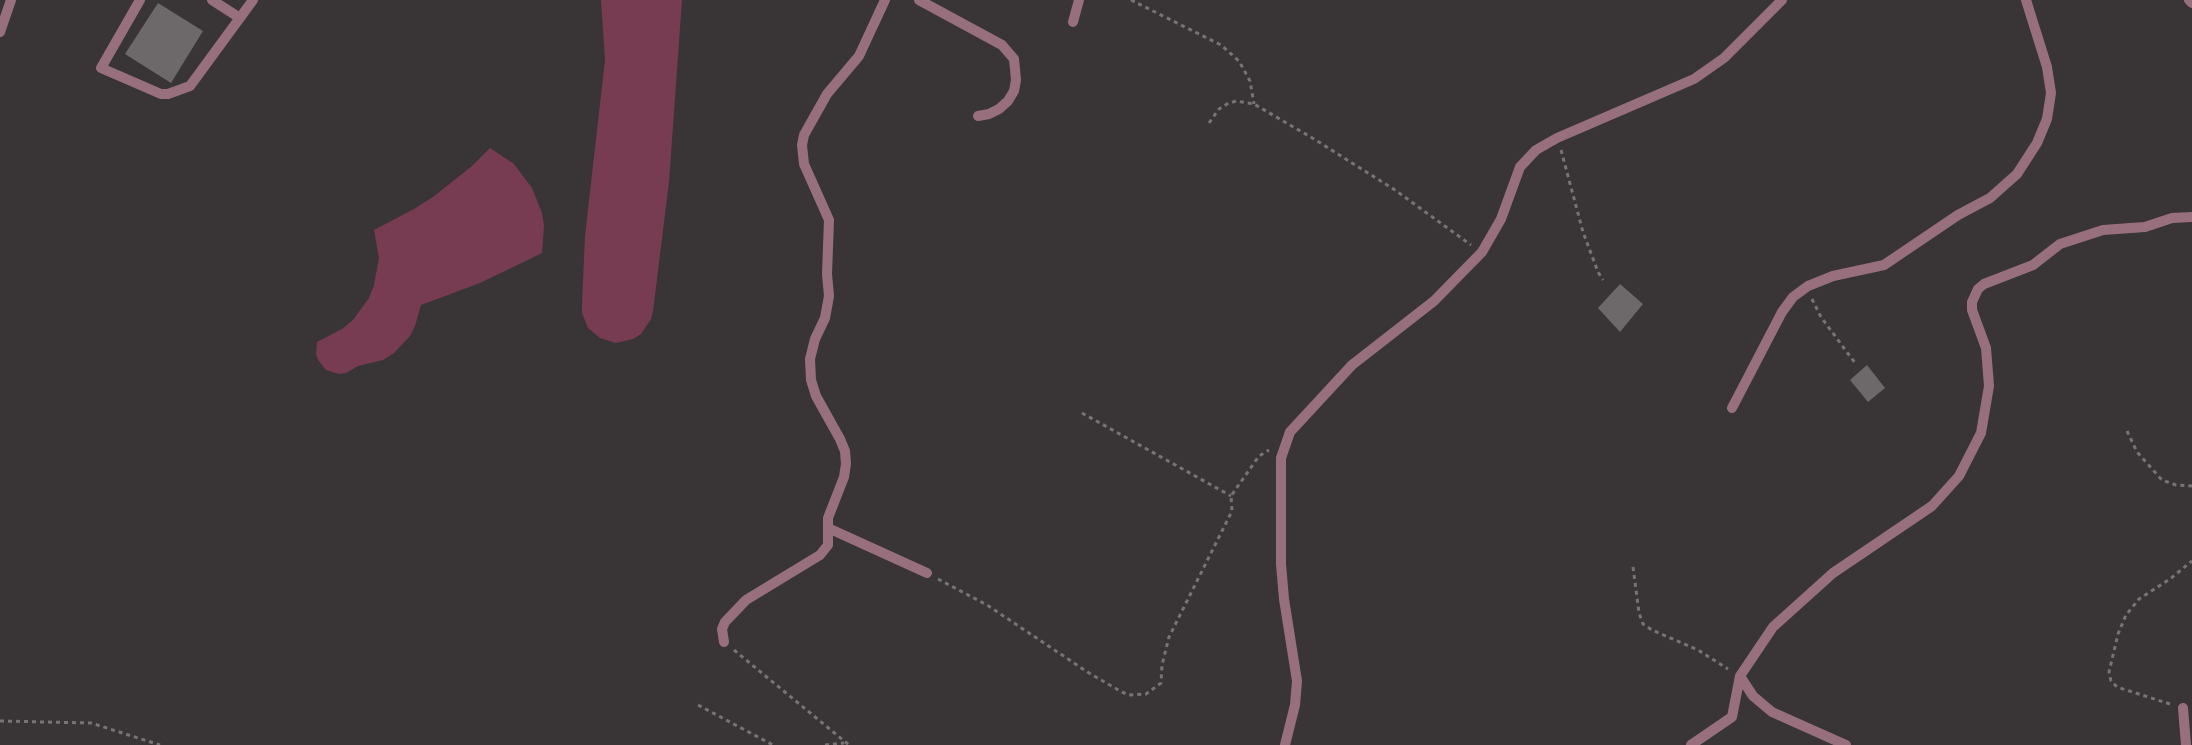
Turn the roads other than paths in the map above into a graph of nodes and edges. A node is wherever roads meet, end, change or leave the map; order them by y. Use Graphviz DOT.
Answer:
graph roads {
  1 [pos="11,0"];
  2 [pos="140,0"];
  3 [pos="212,0"];
  4 [pos="253,0"];
  5 [pos="885,0"];
  6 [pos="919,0"];
  7 [pos="1079,0"];
  8 [pos="1782,0"];
  9 [pos="2026,0"];
  10 [pos="2189,0"];
  11 [pos="2192,3"];
  12 [pos="240,18"];
  13 [pos="1073,22"];
  14 [pos="0,32"];
  15 [pos="978,116"];
  16 [pos="2192,217"];
  17 [pos="1732,408"];
  18 [pos="828,528"];
  19 [pos="927,573"];
  20 [pos="724,642"];
  21 [pos="1740,676"];
  22 [pos="2182,708"];
  23 [pos="1284,745"];
  24 [pos="1691,745"];
  25 [pos="1846,745"];
  26 [pos="2186,745"];
  1 -- 14 [label="street"];
  2 -- 12 [label="street"];
  3 -- 12 [label="street"];
  4 -- 12 [label="street"];
  5 -- 18 [label="street"];
  6 -- 15 [label="street"];
  7 -- 13 [label="street"];
  8 -- 23 [label="street"];
  9 -- 17 [label="street"];
  10 -- 11 [label="street"];
  16 -- 21 [label="street"];
  18 -- 19 [label="street"];
  18 -- 20 [label="street"];
  21 -- 24 [label="street"];
  21 -- 25 [label="street"];
  22 -- 26 [label="street"];
}
